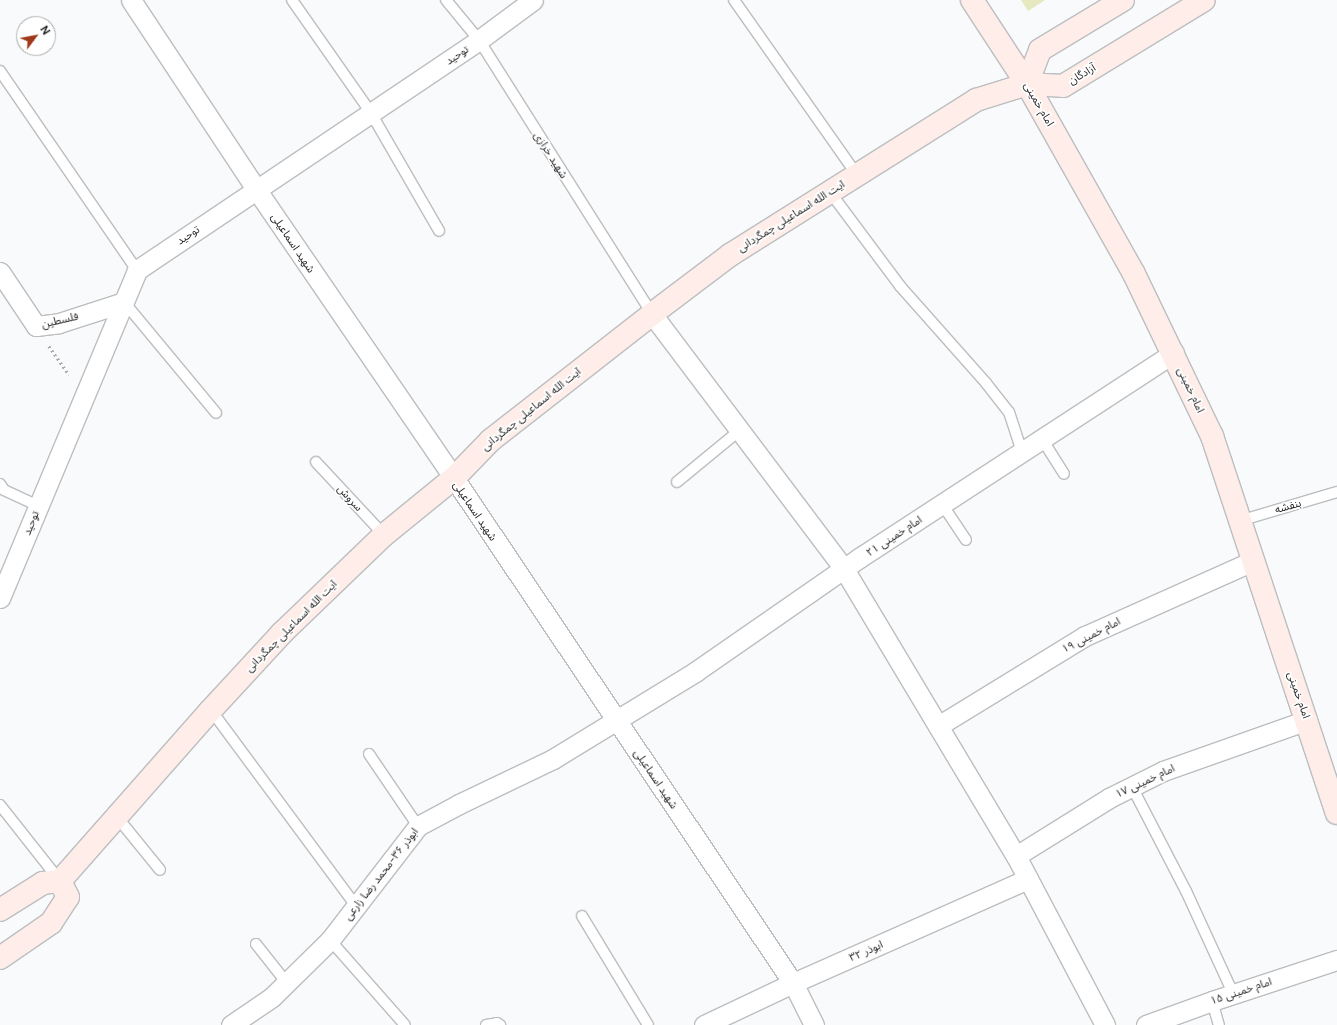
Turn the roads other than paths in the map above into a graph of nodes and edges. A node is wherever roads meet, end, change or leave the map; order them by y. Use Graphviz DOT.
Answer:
graph roads {
  1 [pos="131,0"];
  2 [pos="292,0"];
  3 [pos="446,0"];
  4 [pos="533,0"];
  5 [pos="734,0"];
  6 [pos="972,0"];
  7 [pos="1123,0"];
  8 [pos="1204,0"];
  9 [pos="479,40"];
  10 [pos="0,71"];
  11 [pos="1028,84"];
  12 [pos="371,113"];
  13 [pos="857,175"];
  14 [pos="256,189"];
  15 [pos="830,192"];
  16 [pos="439,231"];
  17 [pos="137,270"];
  18 [pos="0,272"];
  19 [pos="124,302"];
  20 [pos="652,314"];
  21 [pos="1174,353"];
  22 [pos="216,413"];
  23 [pos="740,430"];
  24 [pos="1042,439"];
  25 [pos="1022,452"];
  26 [pos="316,462"];
  27 [pos="1064,474"];
  28 [pos="454,478"];
  29 [pos="677,482"];
  30 [pos="0,484"];
  31 [pos="1337,492"];
  32 [pos="942,504"];
  33 [pos="38,506"];
  34 [pos="1239,520"];
  35 [pos="384,535"];
  36 [pos="966,540"];
  37 [pos="1253,561"];
  38 [pos="844,569"];
  39 [pos="0,598"];
  40 [pos="211,710"];
  41 [pos="1307,720"];
  42 [pos="617,721"];
  43 [pos="938,726"];
  44 [pos="368,754"];
  45 [pos="1132,787"];
  46 [pos="1333,788"];
  47 [pos="0,805"];
  48 [pos="1337,813"];
  49 [pos="117,817"];
  50 [pos="418,826"];
  51 [pos="1016,856"];
  52 [pos="160,870"];
  53 [pos="1028,879"];
  54 [pos="60,881"];
  55 [pos="356,906"];
  56 [pos="0,910"];
  57 [pos="582,916"];
  58 [pos="330,940"];
  59 [pos="256,944"];
  60 [pos="0,958"];
  61 [pos="1337,960"];
  62 [pos="286,982"];
  63 [pos="793,983"];
  64 [pos="1233,994"];
  65 [pos="1212,1001"];
  66 [pos="231,1025"];
  67 [pos="405,1025"];
  68 [pos="486,1025"];
  69 [pos="500,1025"];
  70 [pos="648,1025"];
  71 [pos="704,1025"];
  72 [pos="814,1025"];
  73 [pos="1105,1025"];
  74 [pos="1146,1025"];
  75 [pos="1219,1025"];
  1 -- 14 [label="street, شهید اسماعیلی"];
  2 -- 12 [label="lane"];
  3 -- 9 [label="lane, شهید خرازی"];
  4 -- 9 [label="street, توحید"];
  5 -- 13 [label="lane"];
  6 -- 11 [label="main road, امام خمینی"];
  7 -- 11 [label="main road"];
  8 -- 11 [label="main road, آزادگان"];
  9 -- 12 [label="street, توحید"];
  9 -- 20 [label="lane, شهید خرازی"];
  10 -- 17 [label="lane"];
  11 -- 13 [label="main road, آیت الله اسماعیلی چمگردانی"];
  11 -- 21 [label="main road, امام خمینی"];
  12 -- 14 [label="street, توحید"];
  12 -- 16 [label="lane"];
  13 -- 15 [label="main road, آیت الله اسماعیلی چمگردانی"];
  14 -- 17 [label="street, توحید"];
  14 -- 28 [label="street, شهید اسماعیلی"];
  15 -- 20 [label="main road, آیت الله اسماعیلی چمگردانی"];
  15 -- 25 [label="lane"];
  17 -- 19 [label="street, توحید"];
  18 -- 19 [label="street, فلسطین"];
  19 -- 22 [label="lane"];
  19 -- 33 [label="street, توحید"];
  20 -- 23 [label="street"];
  20 -- 28 [label="main road, آیت الله اسماعیلی چمگردانی"];
  21 -- 24 [label="street, امام خمینی ۲۱"];
  21 -- 34 [label="main road, امام خمینی"];
  23 -- 29 [label="lane"];
  23 -- 38 [label="street"];
  24 -- 25 [label="street, امام خمینی ۲۱"];
  24 -- 27 [label="lane"];
  25 -- 32 [label="street, امام خمینی ۲۱"];
  26 -- 35 [label="lane, سروش"];
  28 -- 35 [label="main road, آیت الله اسماعیلی چمگردانی"];
  28 -- 42 [label="street, شهید اسماعیلی"];
  30 -- 33 [label="lane"];
  31 -- 34 [label="lane, بنفشه"];
  32 -- 36 [label="lane"];
  32 -- 38 [label="street, امام خمینی ۲۱"];
  33 -- 39 [label="street, توحید"];
  34 -- 37 [label="main road, امام خمینی"];
  35 -- 40 [label="main road, آیت الله اسماعیلی چمگردانی"];
  37 -- 41 [label="main road, امام خمینی"];
  37 -- 43 [label="street, امام خمینی ۱۹"];
  38 -- 42 [label="street, امام خمینی ۲۱"];
  38 -- 43 [label="street"];
  40 -- 49 [label="main road, آیت الله اسماعیلی چمگردانی"];
  40 -- 55 [label="lane"];
  41 -- 45 [label="street, امام خمینی ۱۷"];
  41 -- 46 [label="main road, امام خمینی"];
  42 -- 50 [label="street, ابوذر ۳۶-محمد رضا زارعی"];
  42 -- 63 [label="street, شهید اسماعیلی"];
  43 -- 51 [label="street"];
  44 -- 50 [label="lane"];
  45 -- 51 [label="street, امام خمینی ۱۷"];
  45 -- 64 [label="lane"];
  46 -- 48 [label="main road, امام خمینی"];
  47 -- 54 [label="lane"];
  49 -- 52 [label="lane"];
  49 -- 54 [label="main road, آیت الله اسماعیلی چمگردانی"];
  50 -- 55 [label="street, ابوذر ۳۶-محمد رضا زارعی"];
  51 -- 53 [label="street"];
  53 -- 63 [label="street, ابوذر ۳۲"];
  53 -- 73 [label="street"];
  54 -- 56 [label="main road"];
  54 -- 60 [label="main road"];
  55 -- 58 [label="street, ابوذر ۳۶-محمد رضا زارعی"];
  57 -- 70 [label="lane"];
  58 -- 62 [label="street, ابوذر ۳۶-محمد رضا زارعی"];
  58 -- 67 [label="lane"];
  59 -- 62 [label="lane"];
  61 -- 64 [label="street, امام خمینی ۱۵"];
  62 -- 66 [label="street, ابوذر ۳۶-محمد رضا زارعی"];
  63 -- 71 [label="street, ابوذر ۳۲"];
  63 -- 72 [label="street, شهید اسماعیلی"];
  64 -- 65 [label="street, امام خمینی ۱۵"];
  65 -- 74 [label="street, امام خمینی ۱۵"];
  65 -- 75 [label="lane"];
  68 -- 69 [label="lane"];
}
